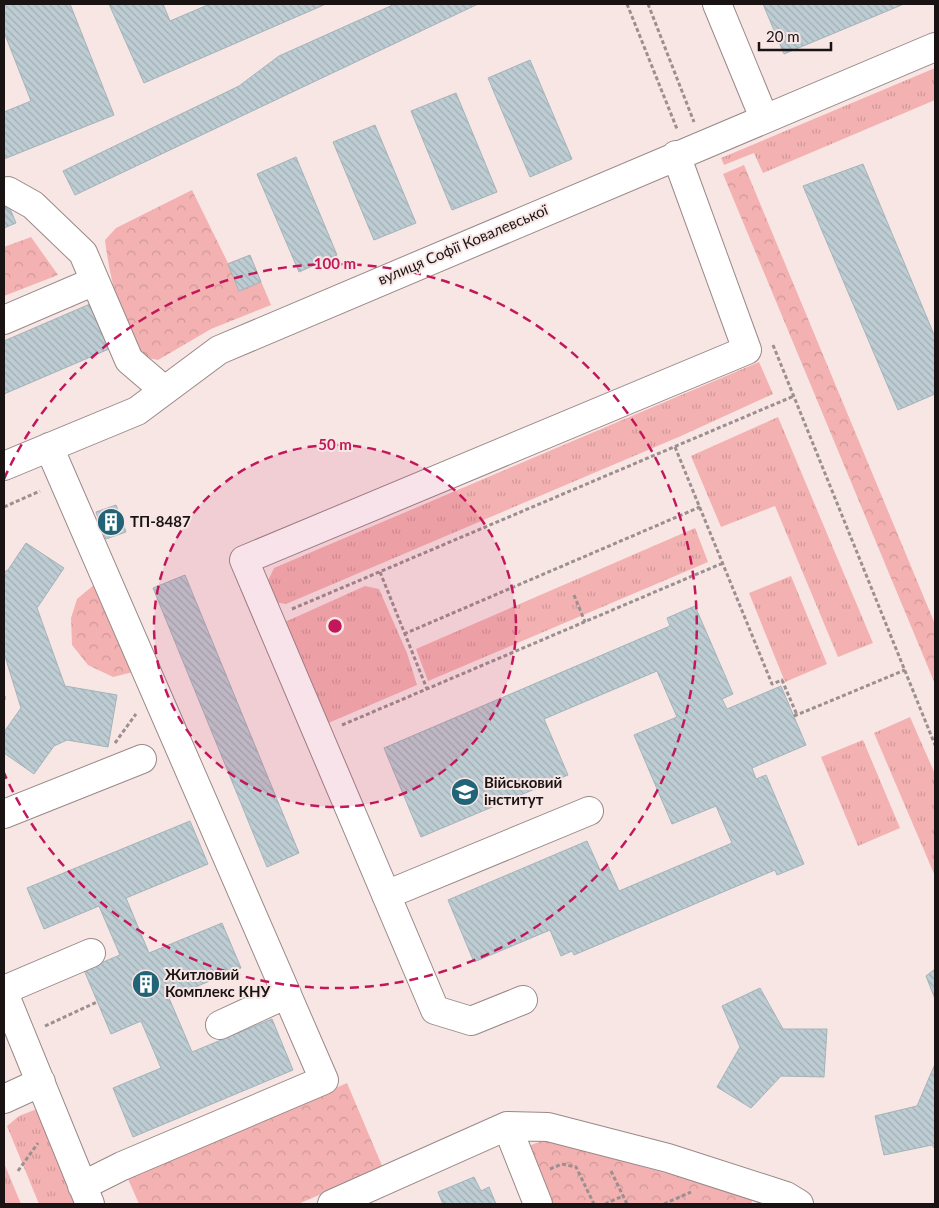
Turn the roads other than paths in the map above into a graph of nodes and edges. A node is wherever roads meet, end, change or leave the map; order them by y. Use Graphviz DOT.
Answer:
graph roads {
  1 [pos="717,4"];
  2 [pos="935,47"];
  3 [pos="764,118"];
  4 [pos="677,143"];
  5 [pos="8,192"];
  6 [pos="95,281"];
  7 [pos="4,320"];
  8 [pos="164,390"];
  9 [pos="48,448"];
  10 [pos="4,466"];
  11 [pos="142,759"];
  12 [pos="589,812"];
  13 [pos="4,814"];
  14 [pos="386,895"];
  15 [pos="91,953"];
  16 [pos="287,994"];
  17 [pos="5,997"];
  18 [pos="523,1000"];
  19 [pos="220,1025"];
  20 [pos="40,1082"];
  21 [pos="4,1099"];
  22 [pos="506,1126"];
  23 [pos="380,1194"];
  24 [pos="86,1195"];
  25 [pos="788,1201"];
  26 [pos="332,1204"];
  27 [pos="538,1204"];
  1 -- 3 [label="street"];
  2 -- 3 [label="street, вулиця Софії Ковалевської"];
  3 -- 4 [label="street, вулиця Софії Ковалевської"];
  4 -- 8 [label="street, вулиця Софії Ковалевської"];
  4 -- 14 [label="street"];
  5 -- 6 [label="street"];
  6 -- 7 [label="street"];
  6 -- 8 [label="street"];
  8 -- 9 [label="street, вулиця Софії Ковалевської"];
  9 -- 10 [label="street, вулиця Софії Ковалевської"];
  9 -- 16 [label="street"];
  11 -- 13 [label="street"];
  12 -- 14 [label="street"];
  14 -- 18 [label="street"];
  15 -- 17 [label="street"];
  16 -- 19 [label="street"];
  16 -- 24 [label="street"];
  17 -- 20 [label="street"];
  20 -- 21 [label="street"];
  20 -- 24 [label="street"];
  22 -- 23 [label="street"];
  22 -- 25 [label="street"];
  22 -- 27 [label="street"];
  23 -- 26 [label="street"];
}
